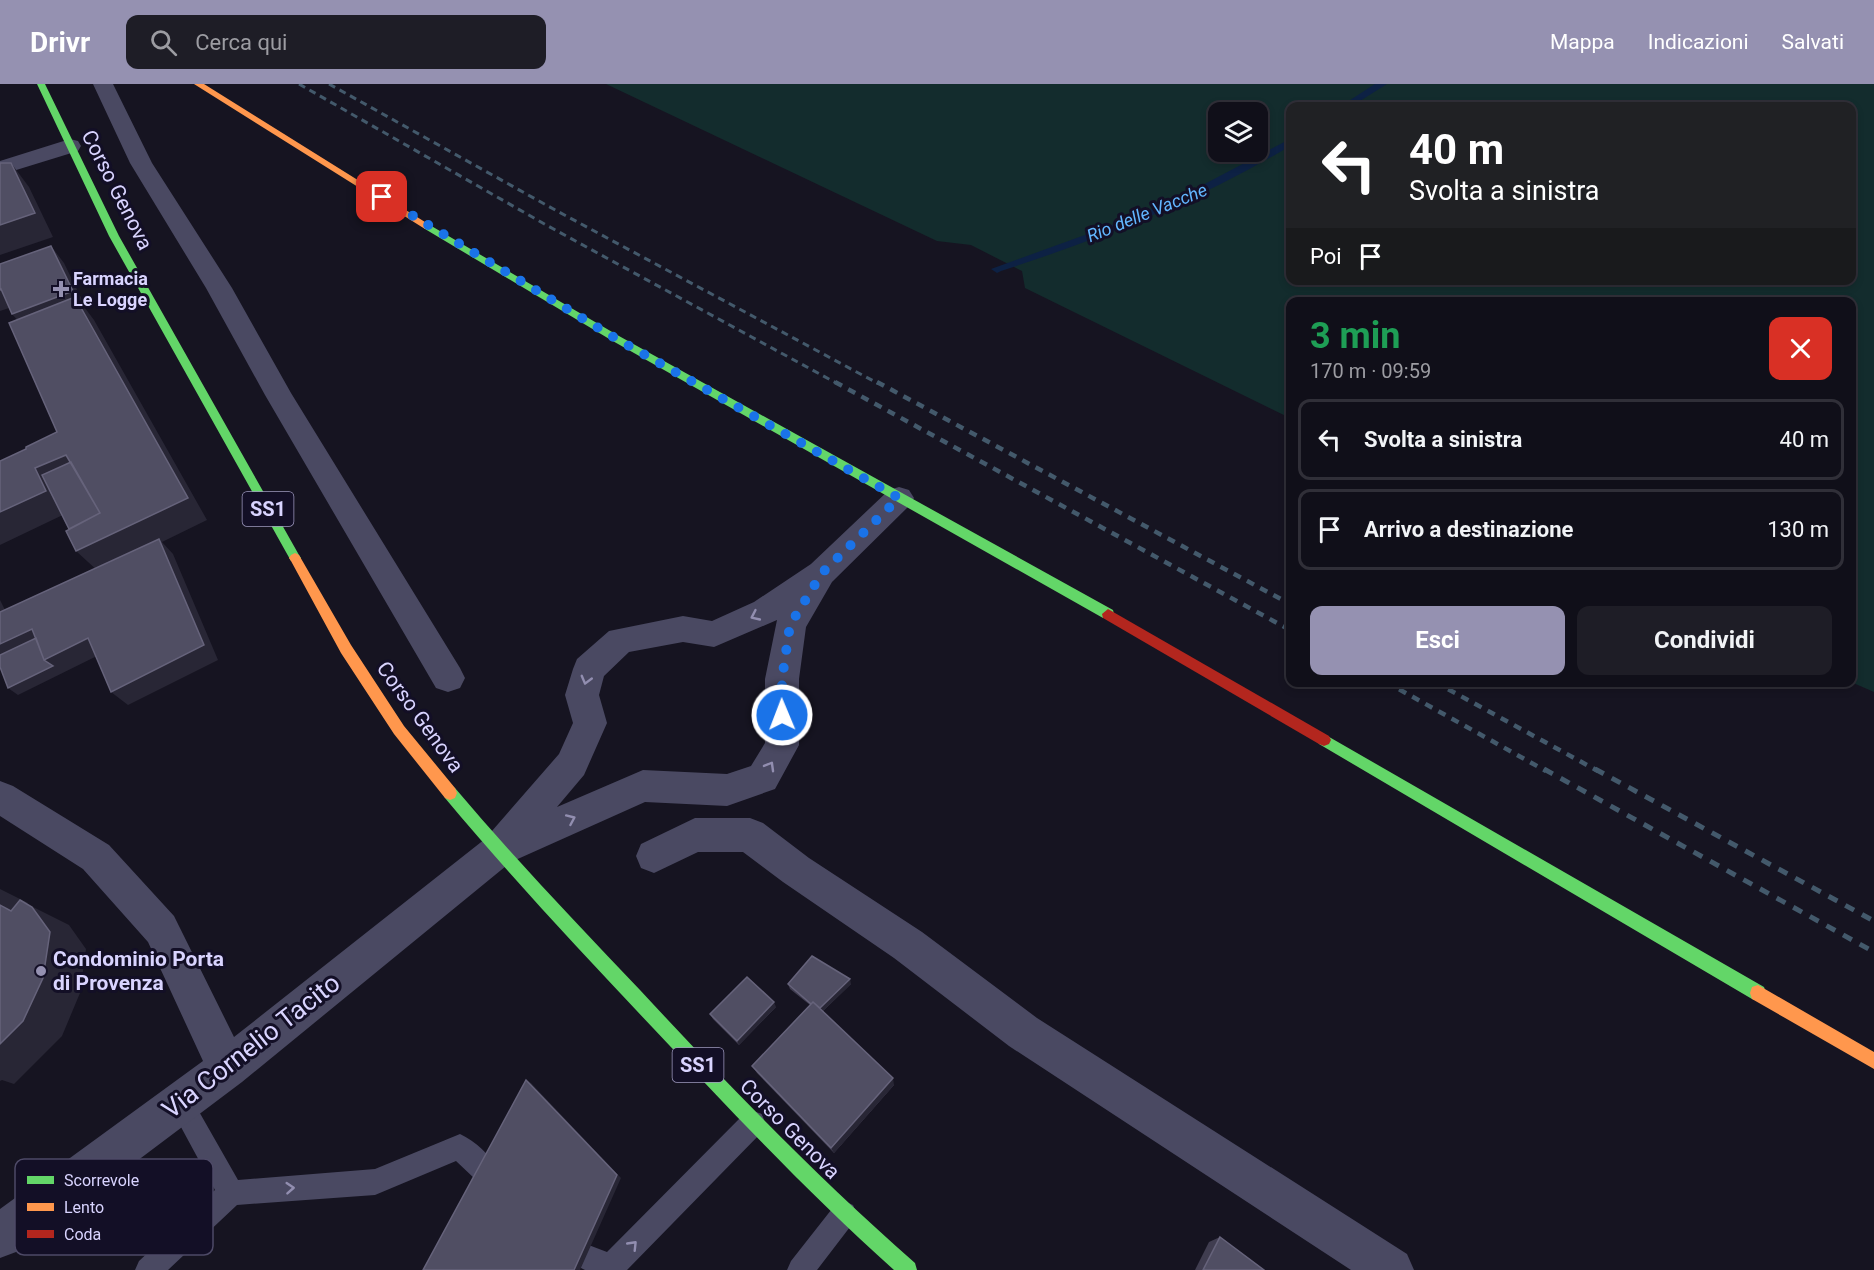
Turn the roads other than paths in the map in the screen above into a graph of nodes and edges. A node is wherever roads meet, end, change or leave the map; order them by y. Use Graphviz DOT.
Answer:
graph roads {
  1 [pos="41,84"];
  2 [pos="103,84"];
  3 [pos="198,84"];
  4 [pos="70,146"];
  5 [pos="0,168"];
  6 [pos="899,498"];
  7 [pos="822,573"];
  8 [pos="448,678"];
  9 [pos="0,797"];
  10 [pos="498,851"];
  11 [pos="654,856"];
  12 [pos="1874,1061"];
  13 [pos="228,1068"];
  14 [pos="180,1103"];
  15 [pos="753,1123"];
  16 [pos="104,1159"];
  17 [pos="212,1159"];
  18 [pos="213,1161"];
  19 [pos="484,1170"];
  20 [pos="231,1193"];
  21 [pos="213,1210"];
  22 [pos="844,1214"];
  23 [pos="15,1225"];
  24 [pos="0,1236"];
  25 [pos="164,1255"];
  26 [pos="586,1257"];
  27 [pos="611,1269"];
  28 [pos="148,1270"];
  29 [pos="800,1270"];
  30 [pos="908,1270"];
  31 [pos="1390,1270"];
  1 -- 4 [label="street, Corso Genova / SS1"];
  2 -- 8 [label="street"];
  3 -- 6 [label="street"];
  4 -- 5 [label="street"];
  4 -- 10 [label="street, Corso Genova / SS1"];
  6 -- 7 [label="street"];
  6 -- 12 [label="street"];
  7 -- 10 [label="street, one-way"];
  10 -- 7 [label="street, one-way"];
  9 -- 13 [label="street"];
  10 -- 13 [label="street, Via Cornelio Tacito"];
  10 -- 15 [label="street, Corso Genova / SS1"];
  11 -- 31 [label="street"];
  13 -- 14 [label="street, Via Cornelio Tacito"];
  14 -- 16 [label="street, Via Cornelio Tacito"];
  14 -- 17 [label="lane"];
  15 -- 22 [label="street, Corso Genova / SS1"];
  27 -- 15 [label="lane, one-way"];
  18 -- 20 [label="lane"];
  20 -- 19 [label="lane, one-way"];
  20 -- 21 [label="lane"];
  22 -- 29 [label="lane"];
  22 -- 30 [label="street, Corso Genova / SS1"];
  23 -- 24 [label="street, Via Cornelio Tacito"];
  25 -- 28 [label="lane"];
  26 -- 27 [label="lane"];
}
